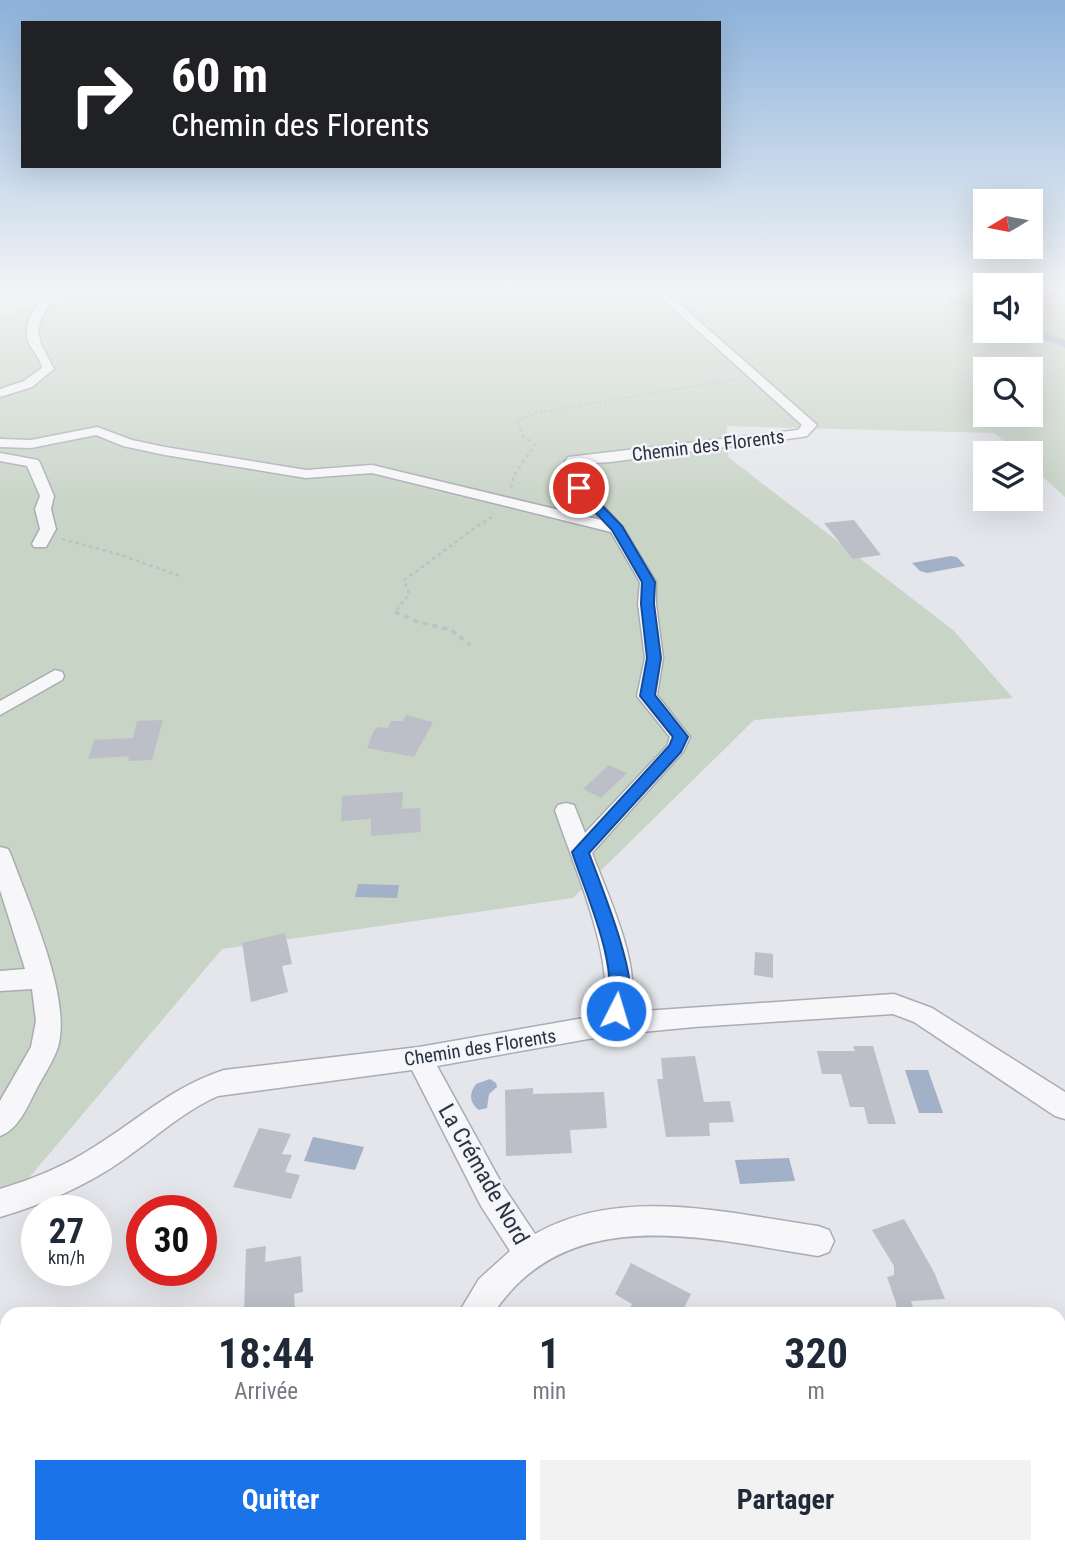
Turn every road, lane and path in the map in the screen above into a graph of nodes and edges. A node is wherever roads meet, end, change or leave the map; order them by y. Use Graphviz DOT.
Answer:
graph roads {
  1 [pos="47,364"];
  2 [pos="742,364"];
  3 [pos="755,376"];
  4 [pos="0,393"];
  5 [pos="0,443"];
  6 [pos="0,457"];
  7 [pos="506,501"];
  8 [pos="48,529"];
  9 [pos="617,529"];
  10 [pos="40,544"];
  11 [pos="180,576"];
  12 [pos="470,645"];
  13 [pos="55,676"];
  14 [pos="0,709"];
  15 [pos="566,810"];
  16 [pos="580,852"];
  17 [pos="0,855"];
  18 [pos="42,978"];
  19 [pos="0,981"];
  20 [pos="611,1024"];
  21 [pos="419,1058"];
  22 [pos="1065,1107"];
  23 [pos="0,1123"];
  24 [pos="0,1203"];
  25 [pos="818,1241"];
  26 [pos="530,1254"];
  27 [pos="479,1307"];
  1 -- 4 [label="street"];
  2 -- 3 [label="street, Chemin des Florents"];
  3 -- 7 [label="path"];
  3 -- 9 [label="street, Chemin des Florents"];
  5 -- 7 [label="street"];
  6 -- 8 [label="street"];
  7 -- 9 [label="street"];
  7 -- 12 [label="path"];
  8 -- 10 [label="street"];
  8 -- 11 [label="path"];
  9 -- 16 [label="street, Chemin des Florents"];
  13 -- 14 [label="street"];
  15 -- 16 [label="street"];
  16 -- 20 [label="street"];
  17 -- 18 [label="street"];
  18 -- 19 [label="street"];
  18 -- 23 [label="street"];
  20 -- 21 [label="street, Chemin des Florents"];
  20 -- 22 [label="street, Chemin des Florents"];
  21 -- 24 [label="street, Chemin des Florents"];
  21 -- 26 [label="street, La Crémade Nord"];
  25 -- 26 [label="street"];
  26 -- 27 [label="street, La Crémade Nord"];
}
